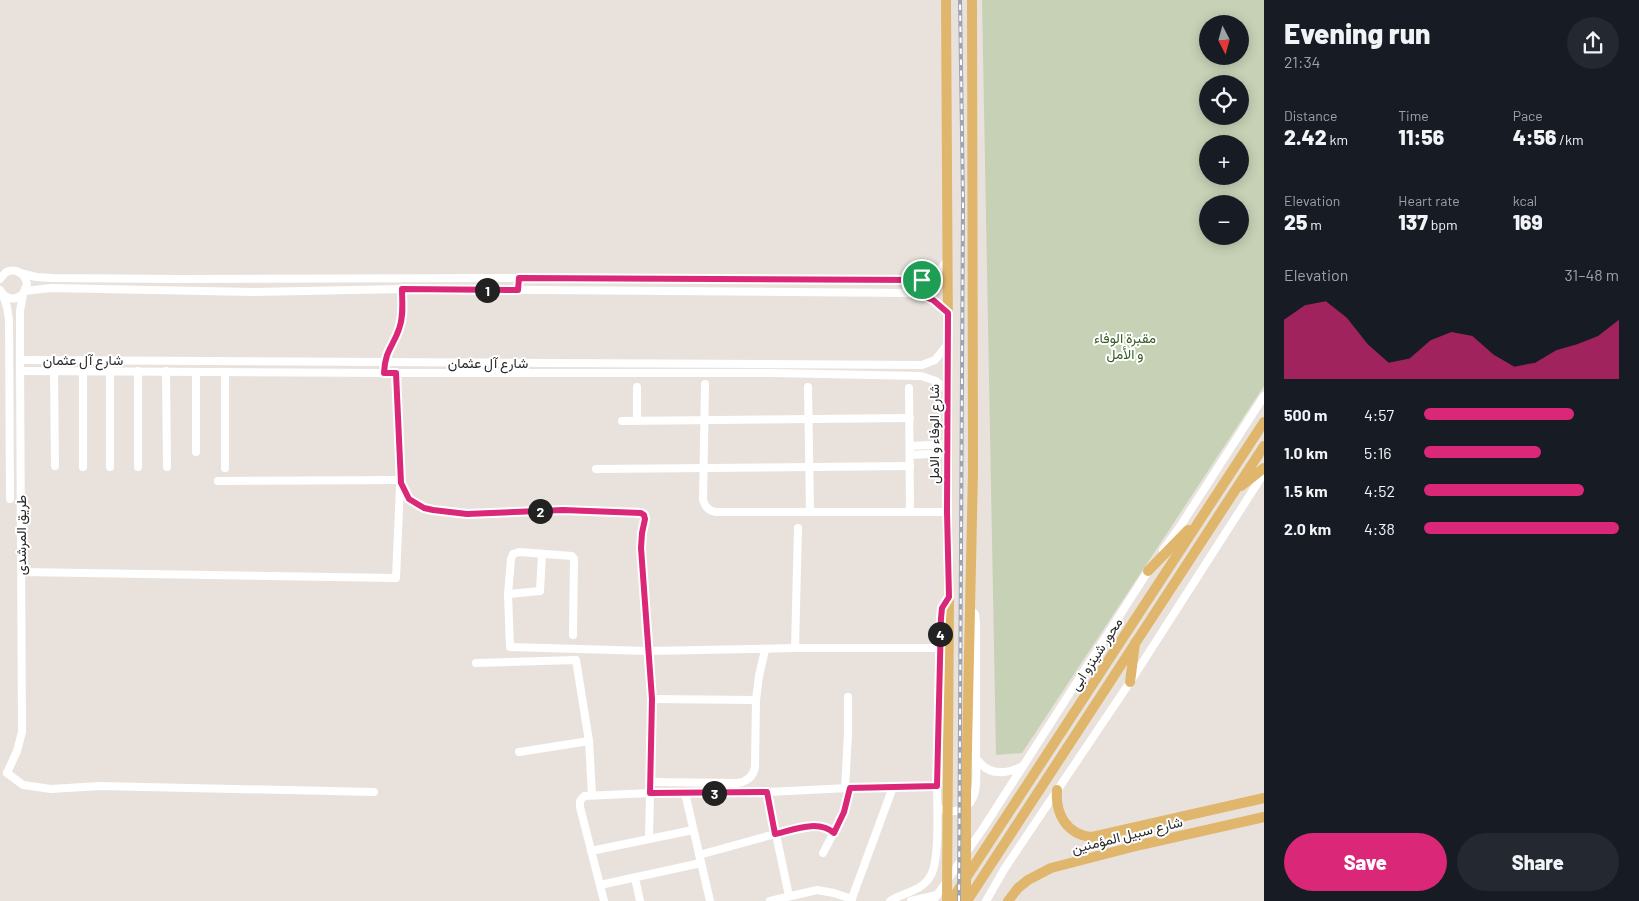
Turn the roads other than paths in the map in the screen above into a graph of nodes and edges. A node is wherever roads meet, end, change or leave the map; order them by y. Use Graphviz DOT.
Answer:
graph roads {
  1 [pos="946,0"];
  2 [pos="972,0"];
  3 [pos="947,261"];
  4 [pos="20,273"];
  5 [pos="519,278"];
  6 [pos="0,279"];
  7 [pos="922,280"];
  8 [pos="402,289"];
  9 [pos="518,290"];
  10 [pos="24,292"];
  11 [pos="2,293"];
  12 [pos="921,295"];
  13 [pos="948,313"];
  14 [pos="948,344"];
  15 [pos="20,360"];
  16 [pos="42,360"];
  17 [pos="385,362"];
  18 [pos="926,364"];
  19 [pos="20,371"];
  20 [pos="41,371"];
  21 [pos="54,371"];
  22 [pos="82,371"];
  23 [pos="110,371"];
  24 [pos="138,371"];
  25 [pos="166,372"];
  26 [pos="196,372"];
  27 [pos="225,372"];
  28 [pos="384,373"];
  29 [pos="396,373"];
  30 [pos="927,377"];
  31 [pos="705,384"];
  32 [pos="637,387"];
  33 [pos="808,387"];
  34 [pos="909,388"];
  35 [pos="948,391"];
  36 [pos="1264,396"];
  37 [pos="809,418"];
  38 [pos="910,418"];
  39 [pos="705,419"];
  40 [pos="622,421"];
  41 [pos="637,421"];
  42 [pos="1264,422"];
  43 [pos="926,445"];
  44 [pos="910,446"];
  45 [pos="1264,446"];
  46 [pos="948,449"];
  47 [pos="196,452"];
  48 [pos="926,454"];
  49 [pos="910,455"];
  50 [pos="55,466"];
  51 [pos="910,466"];
  52 [pos="83,467"];
  53 [pos="110,467"];
  54 [pos="138,467"];
  55 [pos="166,467"];
  56 [pos="809,467"];
  57 [pos="226,468"];
  58 [pos="704,468"];
  59 [pos="1264,468"];
  60 [pos="596,469"];
  61 [pos="1264,473"];
  62 [pos="218,481"];
  63 [pos="400,481"];
  64 [pos="1234,491"];
  65 [pos="10,499"];
  66 [pos="810,511"];
  67 [pos="910,511"];
  68 [pos="947,512"];
  69 [pos="1204,513"];
  70 [pos="798,528"];
  71 [pos="542,554"];
  72 [pos="1148,571"];
  73 [pos="22,572"];
  74 [pos="508,594"];
  75 [pos="949,597"];
  76 [pos="969,608"];
  77 [pos="572,635"];
  78 [pos="1136,640"];
  79 [pos="510,647"];
  80 [pos="795,648"];
  81 [pos="939,648"];
  82 [pos="765,650"];
  83 [pos="648,651"];
  84 [pos="510,662"];
  85 [pos="476,663"];
  86 [pos="1130,682"];
  87 [pos="848,697"];
  88 [pos="652,699"];
  89 [pos="756,700"];
  90 [pos="589,740"];
  91 [pos="519,752"];
  92 [pos="976,758"];
  93 [pos="1024,765"];
  94 [pos="4,774"];
  95 [pos="650,782"];
  96 [pos="937,786"];
  97 [pos="893,787"];
  98 [pos="848,788"];
  99 [pos="1057,790"];
  100 [pos="374,792"];
  101 [pos="767,792"];
  102 [pos="650,793"];
  103 [pos="685,793"];
  104 [pos="592,795"];
  105 [pos="1264,798"];
  106 [pos="938,804"];
  107 [pos="1264,817"];
  108 [pos="1136,827"];
  109 [pos="693,830"];
  110 [pos="834,833"];
  111 [pos="775,834"];
  112 [pos="649,839"];
  113 [pos="1140,845"];
  114 [pos="591,852"];
  115 [pos="823,853"];
  116 [pos="700,859"];
  117 [pos="635,878"];
  118 [pos="600,886"];
  119 [pos="789,896"];
  120 [pos="935,898"];
  121 [pos="852,900"];
  122 [pos="604,901"];
  123 [pos="640,901"];
  124 [pos="710,901"];
  125 [pos="770,901"];
  126 [pos="890,901"];
  127 [pos="911,901"];
  128 [pos="947,901"];
  129 [pos="951,901"];
  130 [pos="966,901"];
  131 [pos="986,901"];
  132 [pos="1008,901"];
  1 -- 3 [label="main road, شارع الوفاء و الامل"];
  2 -- 76 [label="main road"];
  3 -- 7 [label="street"];
  3 -- 13 [label="main road, شارع الوفاء و الامل"];
  4 -- 5 [label="street"];
  4 -- 6 [label="street"];
  4 -- 10 [label="street"];
  5 -- 7 [label="street"];
  5 -- 9 [label="street"];
  7 -- 12 [label="street"];
  8 -- 9 [label="street"];
  8 -- 10 [label="street"];
  8 -- 17 [label="street"];
  9 -- 12 [label="street"];
  10 -- 11 [label="street"];
  10 -- 15 [label="street, طريق المرشدى"];
  11 -- 65 [label="street, طريق المرشدى"];
  12 -- 13 [label="street"];
  13 -- 14 [label="main road, شارع الوفاء و الامل"];
  14 -- 18 [label="street"];
  14 -- 35 [label="main road, شارع الوفاء و الامل"];
  15 -- 16 [label="street, شارع آل عثمان"];
  15 -- 19 [label="street, طريق المرشدى"];
  16 -- 17 [label="street, شارع آل عثمان"];
  16 -- 20 [label="street"];
  17 -- 18 [label="street, شارع آل عثمان"];
  17 -- 28 [label="street"];
  18 -- 30 [label="street"];
  19 -- 20 [label="street, شارع آل عثمان"];
  19 -- 73 [label="street, طريق المرشدى"];
  20 -- 21 [label="street, شارع آل عثمان"];
  21 -- 22 [label="street, شارع آل عثمان"];
  21 -- 50 [label="street"];
  22 -- 23 [label="street, شارع آل عثمان"];
  22 -- 52 [label="street"];
  23 -- 24 [label="street, شارع آل عثمان"];
  23 -- 53 [label="street"];
  24 -- 25 [label="street, شارع آل عثمان"];
  24 -- 54 [label="street"];
  25 -- 26 [label="street, شارع آل عثمان"];
  25 -- 55 [label="street"];
  26 -- 27 [label="street, شارع آل عثمان"];
  26 -- 47 [label="street"];
  27 -- 28 [label="street, شارع آل عثمان"];
  27 -- 57 [label="street"];
  28 -- 29 [label="street, شارع آل عثمان"];
  29 -- 30 [label="street, شارع آل عثمان"];
  29 -- 63 [label="street"];
  30 -- 35 [label="street"];
  31 -- 39 [label="street"];
  32 -- 41 [label="street"];
  33 -- 37 [label="street"];
  34 -- 38 [label="street"];
  35 -- 46 [label="main road, شارع الوفاء و الامل"];
  36 -- 72 [label="street"];
  37 -- 38 [label="street"];
  37 -- 39 [label="street"];
  37 -- 56 [label="street"];
  38 -- 44 [label="street"];
  39 -- 41 [label="street"];
  39 -- 58 [label="street"];
  40 -- 41 [label="street"];
  42 -- 69 [label="main road, محور شينزو ابى"];
  43 -- 44 [label="street"];
  43 -- 46 [label="street"];
  43 -- 48 [label="street"];
  44 -- 49 [label="street"];
  45 -- 64 [label="main road, محور شينزو ابى"];
  46 -- 48 [label="street"];
  46 -- 68 [label="main road, شارع الوفاء و الامل"];
  48 -- 49 [label="street"];
  49 -- 51 [label="street"];
  51 -- 56 [label="street"];
  51 -- 67 [label="street"];
  56 -- 58 [label="street"];
  56 -- 66 [label="street"];
  58 -- 60 [label="street"];
  58 -- 66 [label="street"];
  59 -- 64 [label="main road"];
  61 -- 86 [label="street"];
  62 -- 63 [label="street"];
  63 -- 73 [label="street"];
  63 -- 83 [label="street"];
  64 -- 78 [label="main road, محور شينزو ابى"];
  66 -- 67 [label="street"];
  67 -- 68 [label="street"];
  68 -- 75 [label="main road, شارع الوفاء و الامل"];
  69 -- 72 [label="main road"];
  69 -- 129 [label="main road, محور شينزو ابى"];
  70 -- 80 [label="street"];
  71 -- 74 [label="street"];
  71 -- 74 [label="street"];
  71 -- 77 [label="street"];
  72 -- 93 [label="street"];
  73 -- 94 [label="street, طريق المرشدى"];
  74 -- 79 [label="street"];
  75 -- 81 [label="street, شارع الوفاء و الامل"];
  75 -- 128 [label="main road"];
  76 -- 92 [label="street"];
  76 -- 130 [label="main road"];
  78 -- 86 [label="main road"];
  78 -- 130 [label="main road, محور شينزو ابى"];
  79 -- 83 [label="street"];
  79 -- 84 [label="street"];
  80 -- 81 [label="street"];
  80 -- 82 [label="street"];
  81 -- 96 [label="street, شارع الوفاء و الامل"];
  82 -- 83 [label="street"];
  82 -- 89 [label="street"];
  83 -- 88 [label="street"];
  84 -- 85 [label="street"];
  84 -- 90 [label="street"];
  86 -- 99 [label="street"];
  87 -- 98 [label="street"];
  88 -- 89 [label="street"];
  88 -- 95 [label="street"];
  89 -- 95 [label="street"];
  90 -- 91 [label="street"];
  90 -- 104 [label="street"];
  92 -- 93 [label="street"];
  92 -- 106 [label="street"];
  93 -- 120 [label="street"];
  94 -- 100 [label="street"];
  95 -- 102 [label="street"];
  96 -- 97 [label="street"];
  96 -- 106 [label="street, شارع الوفاء و الامل"];
  97 -- 98 [label="street"];
  97 -- 121 [label="street"];
  98 -- 101 [label="street"];
  98 -- 110 [label="street"];
  99 -- 108 [label="main road, شارع سبيل المؤمنين"];
  99 -- 131 [label="street"];
  101 -- 103 [label="street"];
  101 -- 111 [label="street"];
  102 -- 103 [label="street"];
  102 -- 104 [label="street"];
  102 -- 112 [label="street"];
  103 -- 109 [label="street"];
  104 -- 114 [label="street"];
  105 -- 108 [label="main road, شارع سبيل المؤمنين"];
  106 -- 126 [label="street, شارع الوفاء و الامل"];
  107 -- 113 [label="main road, شارع سبيل المؤمنين"];
  108 -- 113 [label="main road"];
  109 -- 112 [label="street"];
  109 -- 116 [label="street"];
  110 -- 111 [label="street"];
  110 -- 115 [label="street"];
  111 -- 116 [label="street"];
  111 -- 119 [label="street"];
  112 -- 114 [label="street"];
  113 -- 132 [label="main road, شارع سبيل المؤمنين"];
  114 -- 118 [label="street"];
  116 -- 117 [label="street"];
  116 -- 124 [label="street"];
  117 -- 118 [label="street"];
  117 -- 123 [label="street"];
  118 -- 122 [label="street"];
  119 -- 121 [label="street"];
  119 -- 125 [label="street"];
  120 -- 127 [label="street"];
}
